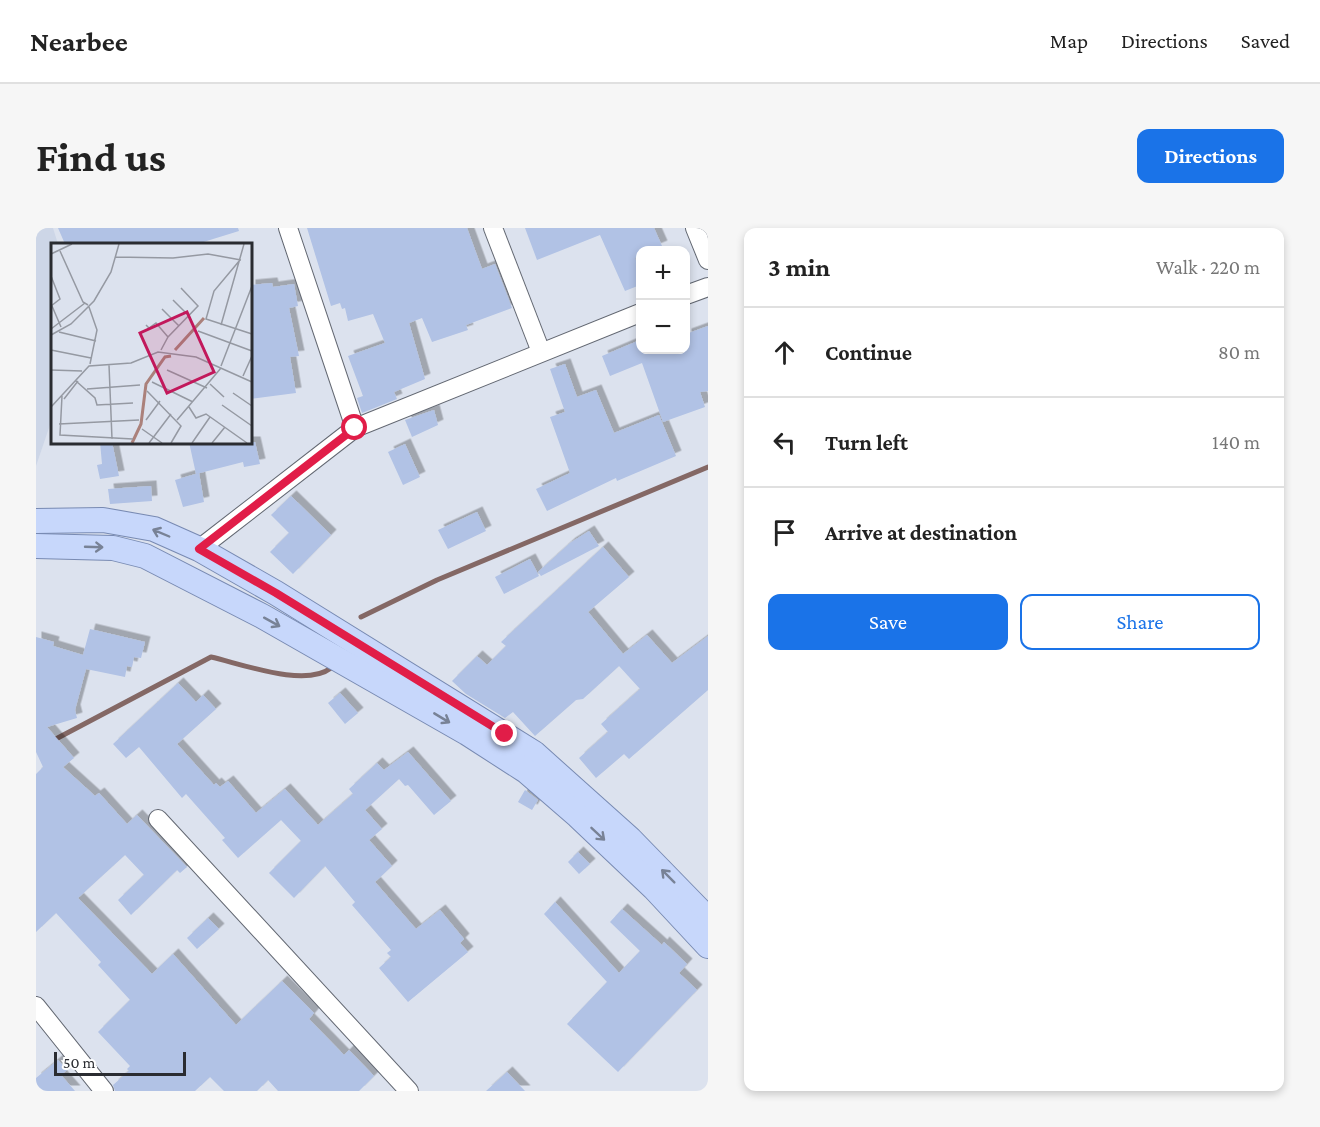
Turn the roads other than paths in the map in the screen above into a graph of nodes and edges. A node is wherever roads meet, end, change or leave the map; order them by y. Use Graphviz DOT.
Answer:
graph roads {
  1 [pos="288,228"];
  2 [pos="493,228"];
  3 [pos="695,228"];
  4 [pos="708,260"];
  5 [pos="708,287"];
  6 [pos="690,294"];
  7 [pos="636,315"];
  8 [pos="541,352"];
  9 [pos="355,428"];
  10 [pos="36,521"];
  11 [pos="36,546"];
  12 [pos="199,549"];
  13 [pos="158,819"];
  14 [pos="708,919"];
  15 [pos="708,946"];
  16 [pos="36,1006"];
  17 [pos="104,1091"];
  18 [pos="409,1091"];
  1 -- 9 [label="street"];
  2 -- 8 [label="street"];
  3 -- 4 [label="street"];
  5 -- 6 [label="street"];
  7 -- 8 [label="street"];
  8 -- 9 [label="street"];
  9 -- 12 [label="street"];
  12 -- 10 [label="main road, one-way"];
  11 -- 15 [label="main road, one-way"];
  14 -- 12 [label="main road, one-way"];
  13 -- 18 [label="street"];
  16 -- 17 [label="street"];
}
